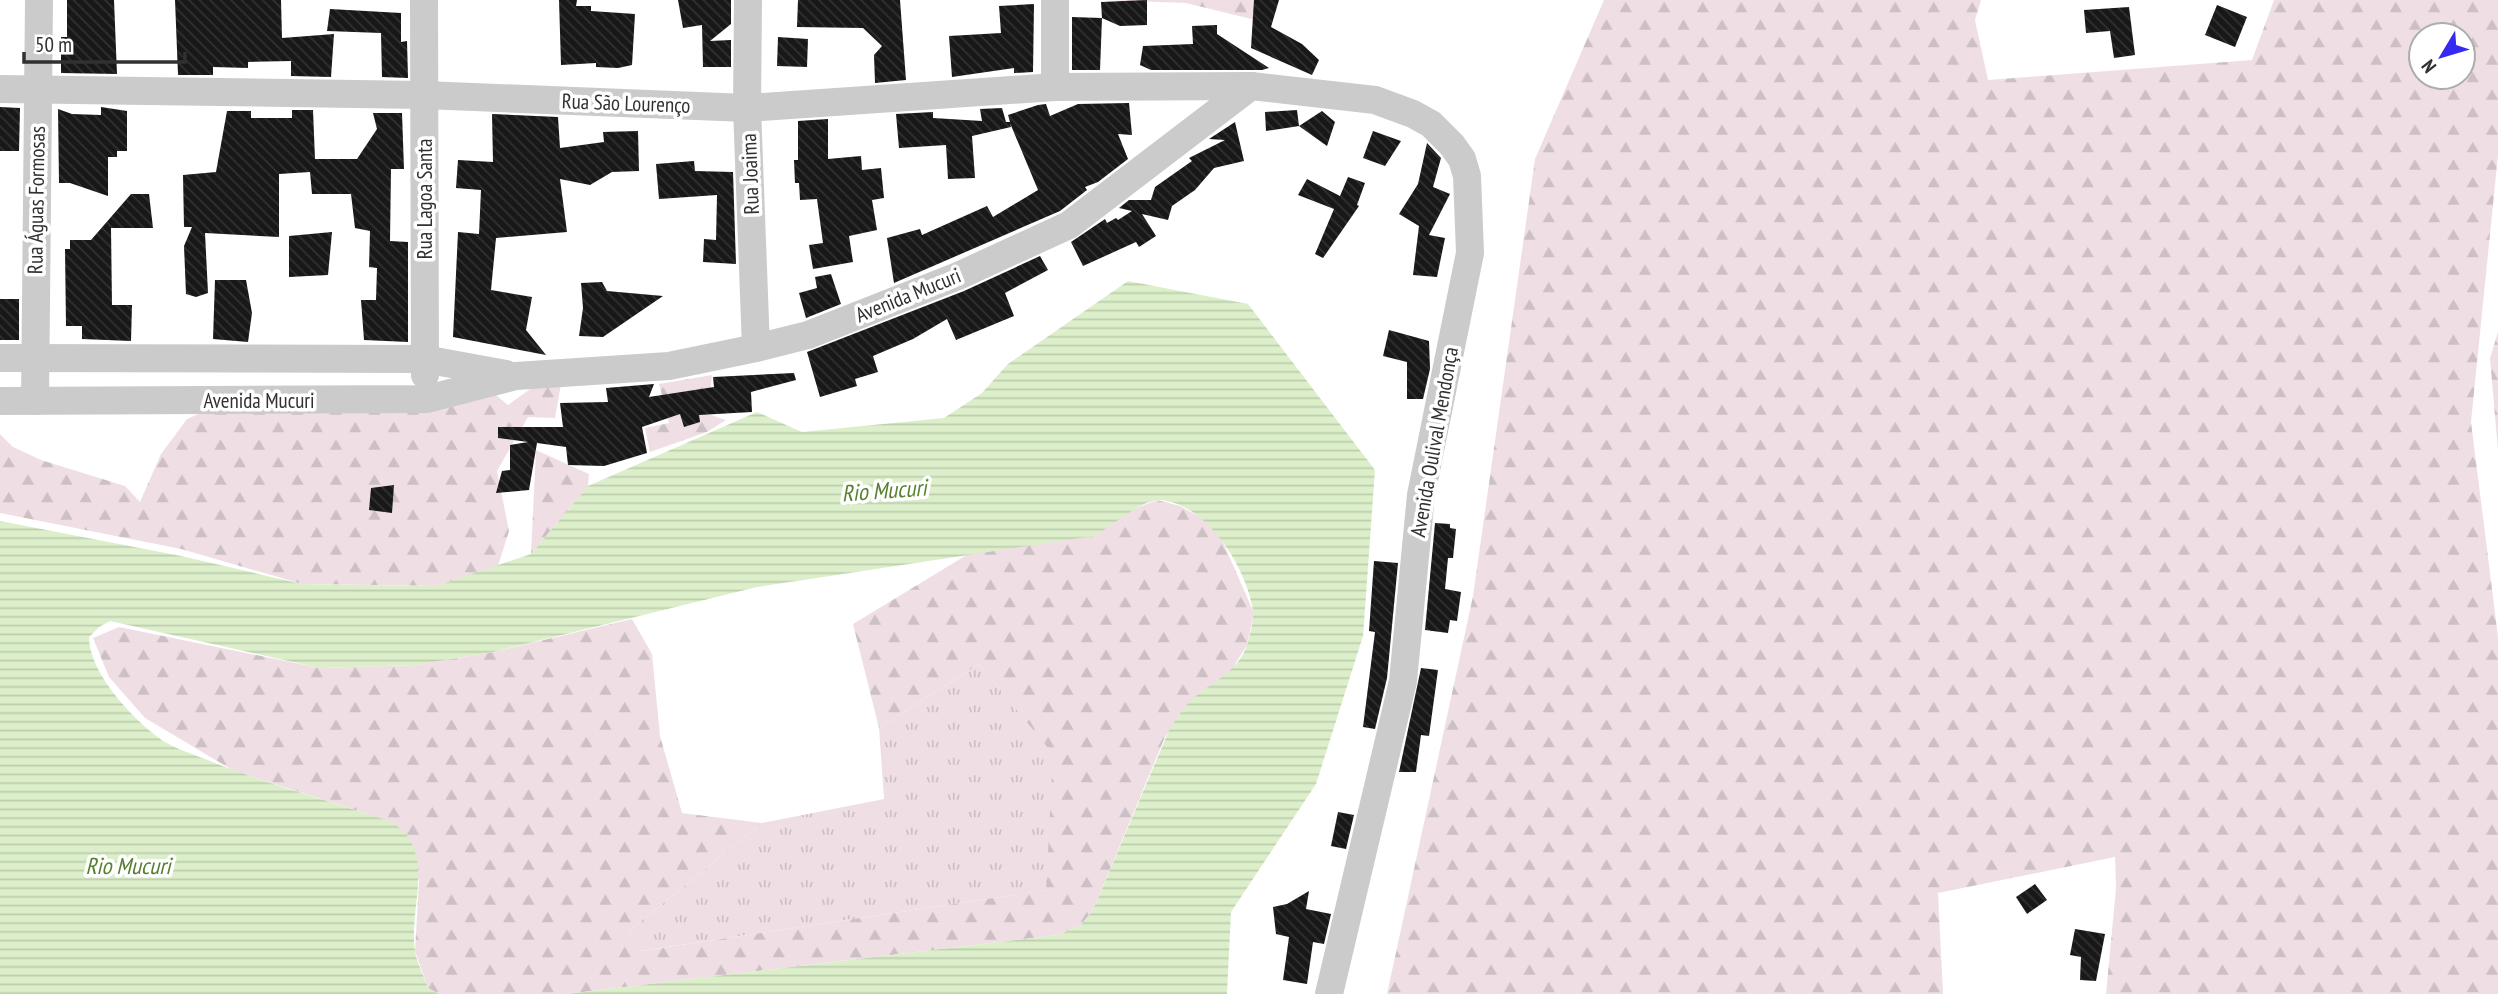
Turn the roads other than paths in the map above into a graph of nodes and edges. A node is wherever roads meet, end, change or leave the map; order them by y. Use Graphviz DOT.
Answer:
graph roads {
  1 [pos="39,0"];
  2 [pos="424,0"];
  3 [pos="748,0"];
  4 [pos="1055,0"];
  5 [pos="1251,86"];
  6 [pos="1055,87"];
  7 [pos="0,89"];
  8 [pos="37,89"];
  9 [pos="424,95"];
  10 [pos="747,108"];
  11 [pos="756,348"];
  12 [pos="0,358"];
  13 [pos="35,358"];
  14 [pos="424,359"];
  15 [pos="516,376"];
  16 [pos="427,399"];
  17 [pos="0,401"];
  18 [pos="35,401"];
  19 [pos="1329,994"];
  1 -- 8 [label="street, Rua Águas Formosas"];
  2 -- 9 [label="street, Rua Lagoa Santa"];
  3 -- 10 [label="street, Rua Joaima"];
  4 -- 6 [label="street"];
  5 -- 6 [label="street, Rua São Lourenço"];
  5 -- 11 [label="street, Avenida Mucuri"];
  5 -- 19 [label="street, Avenida Oulival Mendonça"];
  6 -- 10 [label="street, Rua São Lourenço"];
  7 -- 8 [label="street, Rua São Lourenço"];
  8 -- 9 [label="street, Rua São Lourenço"];
  8 -- 13 [label="street, Rua Águas Formosas"];
  9 -- 10 [label="street, Rua São Lourenço"];
  9 -- 14 [label="street, Rua Lagoa Santa"];
  10 -- 11 [label="street, Rua Joaima"];
  11 -- 15 [label="street, Avenida Mucuri"];
  12 -- 13 [label="street, Avenida Mucuri"];
  13 -- 14 [label="street, Avenida Mucuri"];
  13 -- 18 [label="street, Rua Águas Formosas"];
  14 -- 15 [label="street, Avenida Mucuri"];
  14 -- 16 [label="street, Rua Lagoa Santa"];
  15 -- 16 [label="street, Avenida Mucuri"];
  16 -- 18 [label="street, Avenida Mucuri"];
  17 -- 18 [label="street, Avenida Mucuri"];
}
